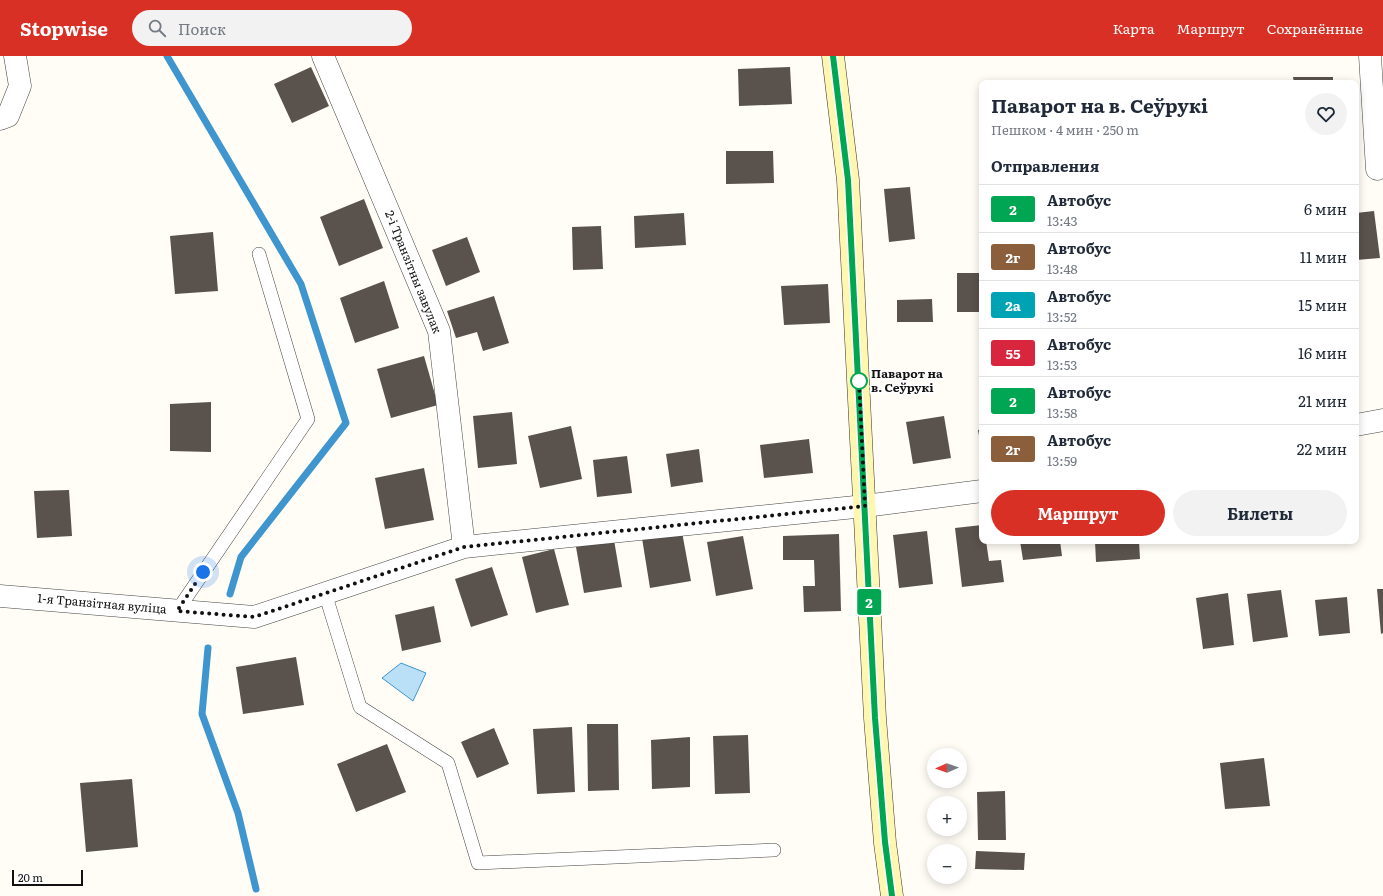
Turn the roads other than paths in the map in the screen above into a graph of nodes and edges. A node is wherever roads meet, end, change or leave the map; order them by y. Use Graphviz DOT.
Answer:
graph roads {
  1 [pos="15,56"];
  2 [pos="323,56"];
  3 [pos="833,56"];
  4 [pos="1370,56"];
  5 [pos="0,119"];
  6 [pos="1377,169"];
  7 [pos="259,254"];
  8 [pos="1383,420"];
  9 [pos="1359,424"];
  10 [pos="979,491"];
  11 [pos="865,506"];
  12 [pos="464,547"];
  13 [pos="325,593"];
  14 [pos="0,596"];
  15 [pos="177,611"];
  16 [pos="774,850"];
  17 [pos="892,896"];
  1 -- 5 [label="street"];
  2 -- 12 [label="street, 2-і Транзітны завулак"];
  3 -- 11 [label="street"];
  4 -- 6 [label="street"];
  7 -- 15 [label="lane"];
  8 -- 9 [label="street"];
  10 -- 11 [label="street, 1-я Транзітная вуліца"];
  11 -- 12 [label="street, 1-я Транзітная вуліца"];
  11 -- 17 [label="street"];
  12 -- 13 [label="street, 1-я Транзітная вуліца"];
  13 -- 15 [label="street, 1-я Транзітная вуліца"];
  13 -- 16 [label="lane"];
  14 -- 15 [label="street, 1-я Транзітная вуліца"];
}
